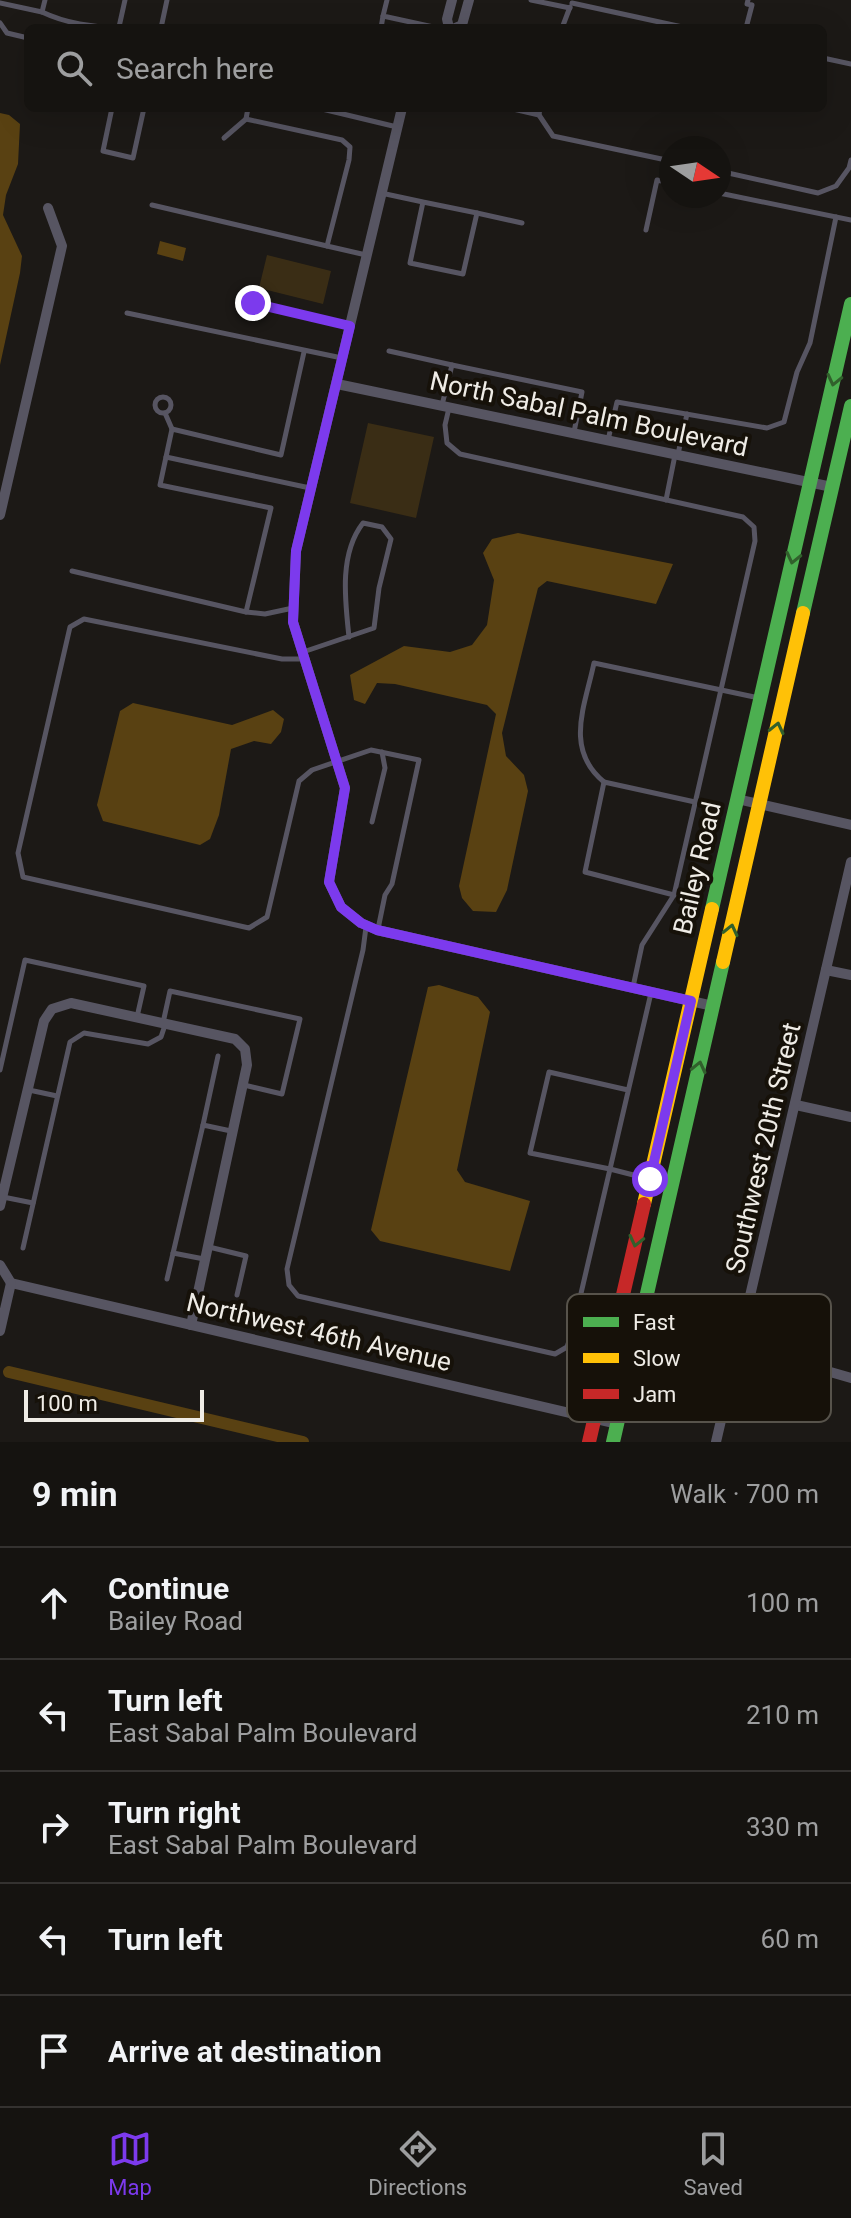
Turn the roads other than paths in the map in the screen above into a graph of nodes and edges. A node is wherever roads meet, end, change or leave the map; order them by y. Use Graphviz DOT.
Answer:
graph roads {
  1 [pos="45,0"];
  2 [pos="125,0"];
  3 [pos="167,0"];
  4 [pos="387,0"];
  5 [pos="452,0"];
  6 [pos="469,0"];
  7 [pos="531,0"];
  8 [pos="748,0"];
  9 [pos="0,3"];
  10 [pos="572,4"];
  11 [pos="42,12"];
  12 [pos="383,16"];
  13 [pos="0,23"];
  14 [pos="83,24"];
  15 [pos="122,24"];
  16 [pos="162,24"];
  17 [pos="382,24"];
  18 [pos="420,24"];
  19 [pos="448,24"];
  20 [pos="462,24"];
  21 [pos="564,24"];
  22 [pos="668,24"];
  23 [pos="747,24"];
  24 [pos="24,37"];
  25 [pos="827,59"];
  26 [pos="851,64"];
  27 [pos="111,112"];
  28 [pos="143,112"];
  29 [pos="247,112"];
  30 [pos="335,112"];
  31 [pos="401,112"];
  32 [pos="540,112"];
  33 [pos="246,119"];
  34 [pos="397,127"];
  35 [pos="224,138"];
  36 [pos="659,158"];
  37 [pos="851,160"];
  38 [pos="731,174"];
  39 [pos="659,180"];
  40 [pos="380,193"];
  41 [pos="731,195"];
  42 [pos="423,202"];
  43 [pos="152,205"];
  44 [pos="48,208"];
  45 [pos="477,213"];
  46 [pos="836,217"];
  47 [pos="851,220"];
  48 [pos="522,223"];
  49 [pos="646,230"];
  50 [pos="327,246"];
  51 [pos="366,255"];
  52 [pos="253,303"];
  53 [pos="851,304"];
  54 [pos="127,313"];
  55 [pos="350,326"];
  56 [pos="389,351"];
  57 [pos="304,352"];
  58 [pos="343,359"];
  59 [pos="452,365"];
  60 [pos="337,384"];
  61 [pos="446,406"];
  62 [pos="851,406"];
  63 [pos="165,413"];
  64 [pos="687,414"];
  65 [pos="172,429"];
  66 [pos="573,433"];
  67 [pos="608,440"];
  68 [pos="677,455"];
  69 [pos="166,457"];
  70 [pos="810,482"];
  71 [pos="832,487"];
  72 [pos="311,488"];
  73 [pos="666,501"];
  74 [pos="0,515"];
  75 [pos="72,571"];
  76 [pos="293,608"];
  77 [pos="246,612"];
  78 [pos="349,637"];
  79 [pos="303,656"];
  80 [pos="721,691"];
  81 [pos="760,699"];
  82 [pos="382,752"];
  83 [pos="337,763"];
  84 [pos="604,782"];
  85 [pos="737,799"];
  86 [pos="695,802"];
  87 [pos="760,804"];
  88 [pos="372,822"];
  89 [pos="851,825"];
  90 [pos="851,862"];
  91 [pos="674,895"];
  92 [pos="366,925"];
  93 [pos="377,930"];
  94 [pos="826,970"];
  95 [pos="851,975"];
  96 [pos="633,987"];
  97 [pos="651,992"];
  98 [pos="691,1001"];
  99 [pos="713,1006"];
  100 [pos="137,1018"];
  101 [pos="164,1024"];
  102 [pos="218,1056"];
  103 [pos="0,1070"];
  104 [pos="243,1085"];
  105 [pos="28,1090"];
  106 [pos="628,1090"];
  107 [pos="57,1096"];
  108 [pos="796,1105"];
  109 [pos="851,1117"];
  110 [pos="203,1125"];
  111 [pos="232,1131"];
  112 [pos="610,1169"];
  113 [pos="650,1179"];
  114 [pos="1,1201"];
  115 [pos="33,1203"];
  116 [pos="208,1247"];
  117 [pos="23,1248"];
  118 [pos="173,1253"];
  119 [pos="205,1259"];
  120 [pos="0,1265"];
  121 [pos="167,1279"];
  122 [pos="11,1283"];
  123 [pos="581,1294"];
  124 [pos="624,1294"];
  125 [pos="647,1294"];
  126 [pos="752,1294"];
  127 [pos="237,1295"];
  128 [pos="191,1325"];
  129 [pos="0,1331"];
  130 [pos="567,1347"];
  131 [pos="831,1372"];
  132 [pos="851,1378"];
  133 [pos="567,1412"];
  134 [pos="594,1422"];
  135 [pos="610,1422"];
  136 [pos="721,1422"];
  137 [pos="617,1424"];
  138 [pos="589,1442"];
  139 [pos="613,1442"];
  140 [pos="716,1442"];
  1 -- 11 [label="lane"];
  2 -- 15 [label="lane"];
  3 -- 16 [label="lane"];
  4 -- 12 [label="lane"];
  5 -- 19 [label="street"];
  6 -- 20 [label="street"];
  7 -- 10 [label="lane"];
  8 -- 23 [label="lane"];
  9 -- 11 [label="lane"];
  10 -- 21 [label="lane"];
  10 -- 22 [label="lane"];
  11 -- 14 [label="lane"];
  12 -- 17 [label="lane"];
  12 -- 18 [label="lane"];
  13 -- 24 [label="lane"];
  25 -- 26 [label="lane"];
  27 -- 28 [label="lane"];
  29 -- 33 [label="lane"];
  30 -- 34 [label="lane"];
  31 -- 34 [label="street"];
  32 -- 36 [label="lane"];
  33 -- 35 [label="lane"];
  33 -- 50 [label="lane"];
  34 -- 40 [label="street"];
  37 -- 38 [label="lane"];
  39 -- 49 [label="lane"];
  40 -- 42 [label="lane"];
  40 -- 51 [label="street"];
  41 -- 46 [label="lane"];
  42 -- 45 [label="lane"];
  42 -- 45 [label="lane"];
  43 -- 50 [label="lane"];
  44 -- 74 [label="street"];
  45 -- 48 [label="lane"];
  46 -- 47 [label="lane"];
  46 -- 64 [label="lane"];
  50 -- 51 [label="lane"];
  51 -- 55 [label="street"];
  52 -- 55 [label="lane"];
  53 -- 70 [label="street, Bailey Road, one-way"];
  54 -- 57 [label="lane"];
  55 -- 58 [label="street"];
  56 -- 59 [label="lane"];
  57 -- 58 [label="lane"];
  57 -- 65 [label="lane"];
  58 -- 60 [label="street"];
  59 -- 61 [label="lane"];
  59 -- 66 [label="lane"];
  60 -- 61 [label="street, North Sabal Palm Boulevard"];
  60 -- 72 [label="street"];
  61 -- 66 [label="street, North Sabal Palm Boulevard"];
  61 -- 73 [label="lane"];
  62 -- 71 [label="street, Bailey Road"];
  63 -- 65 [label="lane"];
  64 -- 67 [label="lane"];
  64 -- 68 [label="lane"];
  65 -- 69 [label="lane"];
  66 -- 67 [label="street, North Sabal Palm Boulevard"];
  67 -- 68 [label="street, North Sabal Palm Boulevard"];
  68 -- 70 [label="street, North Sabal Palm Boulevard"];
  68 -- 73 [label="lane"];
  69 -- 72 [label="lane"];
  69 -- 77 [label="lane"];
  70 -- 71 [label="street, North Sabal Palm Boulevard"];
  70 -- 81 [label="street, Bailey Road, one-way"];
  87 -- 71 [label="street, Bailey Road, one-way"];
  72 -- 76 [label="street"];
  73 -- 80 [label="lane"];
  75 -- 77 [label="lane"];
  76 -- 77 [label="lane"];
  76 -- 79 [label="street"];
  78 -- 78 [label="lane"];
  78 -- 79 [label="lane"];
  79 -- 83 [label="street"];
  79 -- 83 [label="lane"];
  80 -- 81 [label="lane"];
  80 -- 84 [label="lane"];
  80 -- 86 [label="lane"];
  81 -- 85 [label="street, Bailey Road"];
  82 -- 83 [label="lane"];
  82 -- 88 [label="lane"];
  82 -- 93 [label="lane"];
  83 -- 92 [label="street"];
  84 -- 86 [label="lane"];
  84 -- 91 [label="lane"];
  85 -- 87 [label="street"];
  85 -- 98 [label="street, Bailey Road"];
  86 -- 91 [label="lane"];
  87 -- 89 [label="street"];
  99 -- 87 [label="street, Bailey Road, one-way"];
  90 -- 94 [label="street, Southwest 20th Street"];
  91 -- 96 [label="lane"];
  92 -- 93 [label="street"];
  92 -- 130 [label="lane"];
  93 -- 96 [label="street"];
  94 -- 95 [label="street"];
  94 -- 108 [label="street, Southwest 20th Street"];
  96 -- 97 [label="street"];
  97 -- 98 [label="street"];
  97 -- 106 [label="lane"];
  98 -- 99 [label="street"];
  98 -- 113 [label="street, Bailey Road"];
  125 -- 99 [label="street, Bailey Road, one-way"];
  100 -- 101 [label="street"];
  100 -- 103 [label="lane"];
  100 -- 105 [label="street"];
  101 -- 104 [label="street"];
  101 -- 104 [label="lane"];
  101 -- 107 [label="lane"];
  102 -- 110 [label="lane"];
  104 -- 111 [label="street"];
  105 -- 107 [label="lane"];
  105 -- 114 [label="street"];
  106 -- 112 [label="lane"];
  106 -- 112 [label="lane"];
  107 -- 115 [label="lane"];
  108 -- 109 [label="street"];
  108 -- 126 [label="street, Southwest 20th Street"];
  110 -- 111 [label="lane"];
  110 -- 118 [label="lane"];
  111 -- 116 [label="street"];
  112 -- 113 [label="lane"];
  112 -- 123 [label="lane"];
  113 -- 124 [label="street, Bailey Road, one-way"];
  114 -- 115 [label="lane"];
  115 -- 117 [label="lane"];
  116 -- 119 [label="street"];
  116 -- 127 [label="lane"];
  118 -- 119 [label="lane"];
  118 -- 121 [label="lane"];
  119 -- 128 [label="street"];
  120 -- 122 [label="street"];
  122 -- 128 [label="street, Northwest 46th Avenue"];
  122 -- 129 [label="street"];
  128 -- 133 [label="street, Northwest 46th Avenue"];
  131 -- 132 [label="street"];
  134 -- 138 [label="street, Bailey Road"];
  135 -- 137 [label="street, Northwest 46th Avenue"];
  136 -- 140 [label="street, Southwest 20th Street"];
  137 -- 139 [label="street, Bailey Road"];
}
